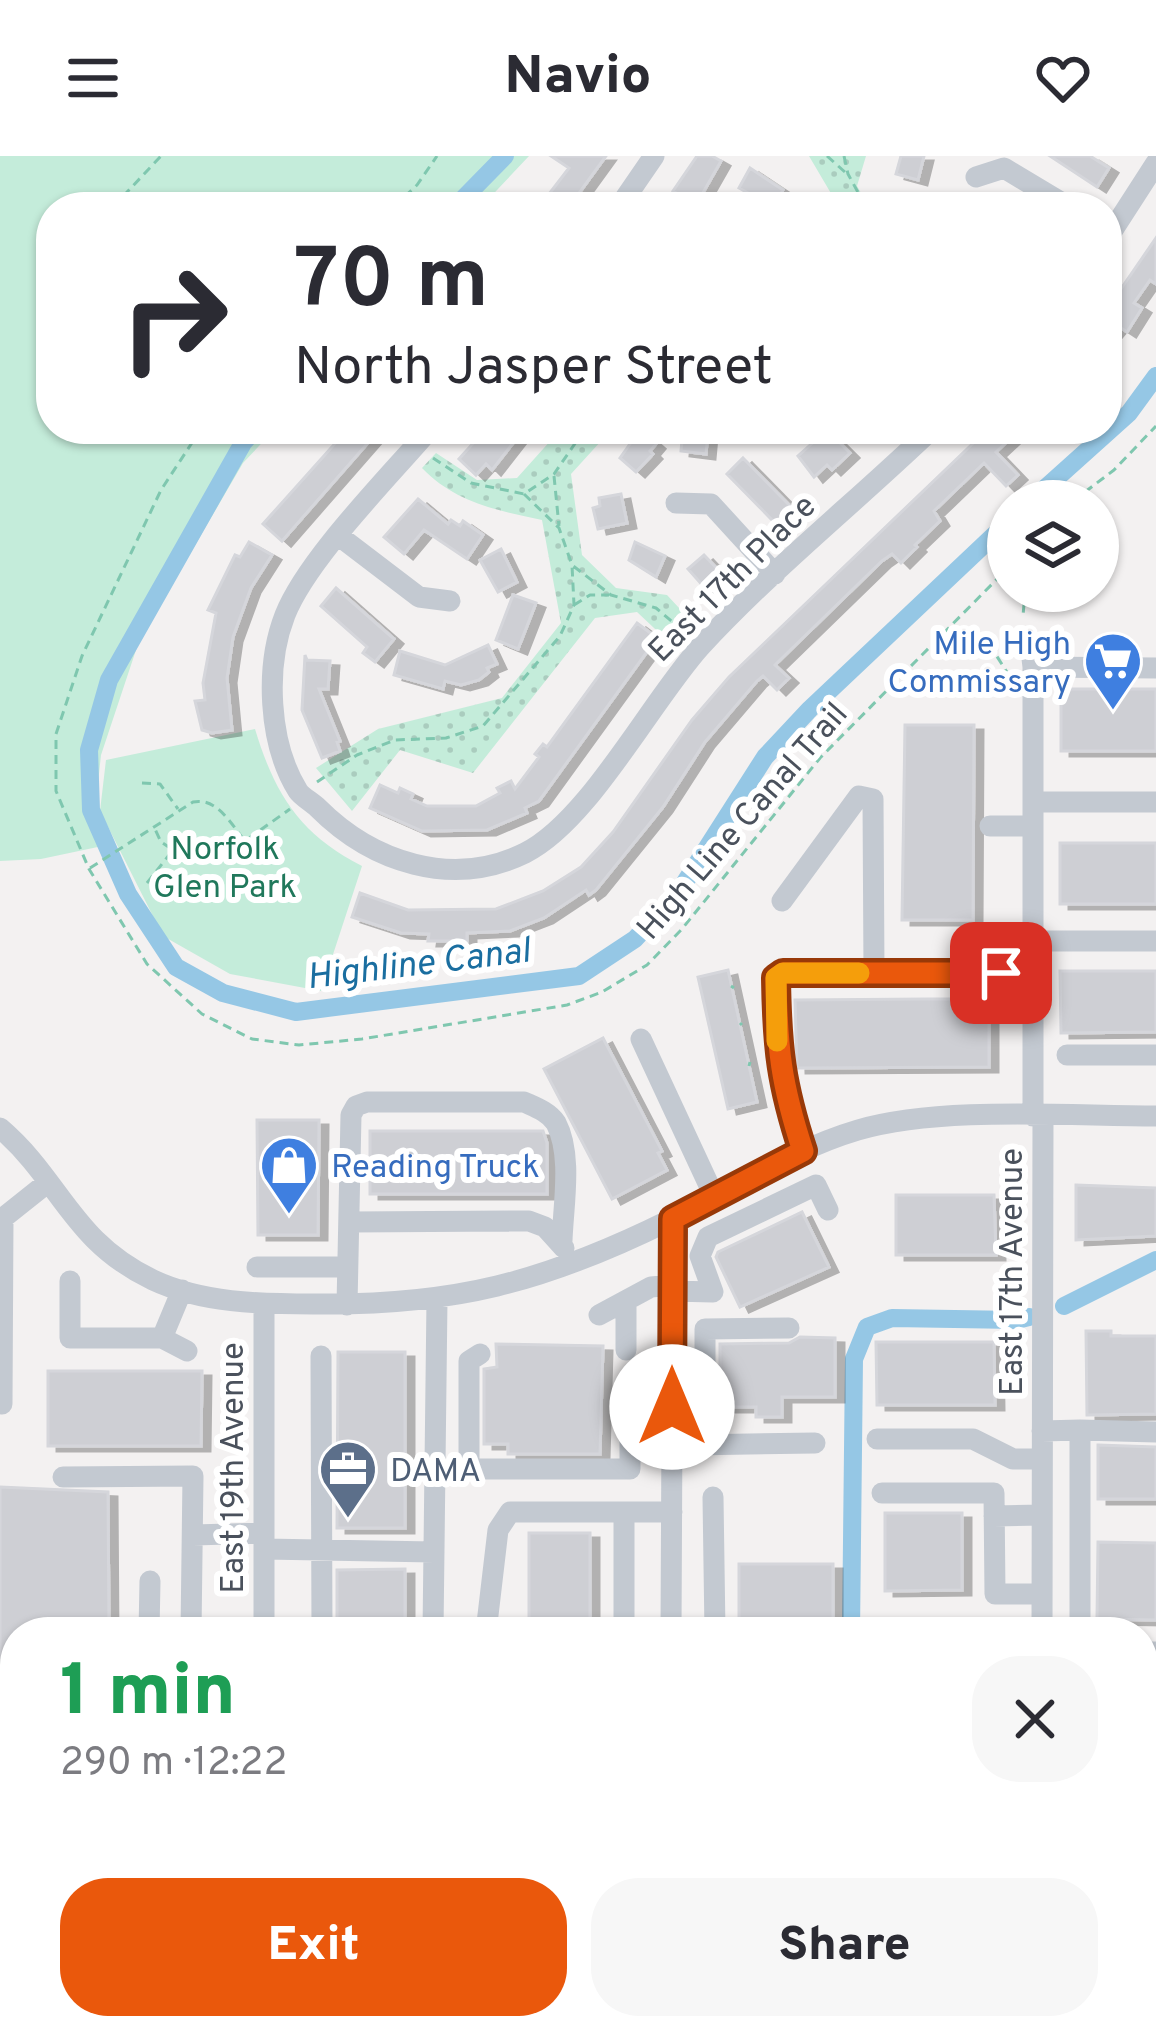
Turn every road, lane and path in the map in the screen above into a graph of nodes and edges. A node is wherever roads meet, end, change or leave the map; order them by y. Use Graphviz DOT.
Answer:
graph roads {
  1 [pos="160,156"];
  2 [pos="436,156"];
  3 [pos="654,156"];
  4 [pos="827,156"];
  5 [pos="844,156"];
  6 [pos="1156,163"];
  7 [pos="848,174"];
  8 [pos="976,177"];
  9 [pos="127,192"];
  10 [pos="410,192"];
  11 [pos="637,192"];
  12 [pos="858,192"];
  13 [pos="1044,192"];
  14 [pos="1122,213"];
  15 [pos="1156,426"];
  16 [pos="191,444"];
  17 [pos="417,444"];
  18 [pos="429,444"];
  19 [pos="575,444"];
  20 [pos="916,444"];
  21 [pos="554,474"];
  22 [pos="1101,480"];
  23 [pos="524,494"];
  24 [pos="676,503"];
  25 [pos="560,528"];
  26 [pos="339,536"];
  27 [pos="572,565"];
  28 [pos="775,574"];
  29 [pos="987,593"];
  30 [pos="611,596"];
  31 [pos="450,601"];
  32 [pos="574,605"];
  33 [pos="1023,612"];
  34 [pos="1020,638"];
  35 [pos="939,639"];
  36 [pos="988,642"];
  37 [pos="701,646"];
  38 [pos="1034,667"];
  39 [pos="1156,668"];
  40 [pos="1012,680"];
  41 [pos="142,783"];
  42 [pos="299,794"];
  43 [pos="1156,802"];
  44 [pos="179,811"];
  45 [pos="1033,814"];
  46 [pos="990,826"];
  47 [pos="154,827"];
  48 [pos="245,842"];
  49 [pos="172,850"];
  50 [pos="89,869"];
  51 [pos="147,883"];
  52 [pos="782,901"];
  53 [pos="1033,941"];
  54 [pos="1156,941"];
  55 [pos="874,973"];
  56 [pos="1033,973"];
  57 [pos="641,1040"];
  58 [pos="1066,1055"];
  59 [pos="1156,1055"];
  60 [pos="1038,1116"];
  61 [pos="1156,1116"];
  62 [pos="0,1128"];
  63 [pos="792,1156"];
  64 [pos="47,1183"];
  65 [pos="799,1193"];
  66 [pos="714,1196"];
  67 [pos="4,1204"];
  68 [pos="828,1210"];
  69 [pos="673,1219"];
  70 [pos="351,1222"];
  71 [pos="562,1241"];
  72 [pos="571,1266"];
  73 [pos="257,1267"];
  74 [pos="345,1267"];
  75 [pos="70,1280"];
  76 [pos="673,1288"];
  77 [pos="182,1290"];
  78 [pos="437,1300"];
  79 [pos="626,1301"];
  80 [pos="264,1304"];
  81 [pos="347,1305"];
  82 [pos="599,1315"];
  83 [pos="789,1328"];
  84 [pos="162,1338"];
  85 [pos="626,1350"];
  86 [pos="187,1351"];
  87 [pos="480,1354"];
  88 [pos="320,1355"];
  89 [pos="630,1379"];
  90 [pos="2,1404"];
  91 [pos="1079,1430"];
  92 [pos="1042,1431"];
  93 [pos="1156,1432"];
  94 [pos="877,1439"];
  95 [pos="814,1443"];
  96 [pos="705,1445"];
  97 [pos="672,1452"];
  98 [pos="630,1458"];
  99 [pos="1042,1459"];
  100 [pos="64,1477"];
  101 [pos="881,1493"];
  102 [pos="713,1497"];
  103 [pos="624,1512"];
  104 [pos="672,1512"];
  105 [pos="1042,1515"];
  106 [pos="994,1516"];
  107 [pos="193,1534"];
  108 [pos="264,1541"];
  109 [pos="322,1551"];
  110 [pos="434,1552"];
  111 [pos="714,1578"];
  112 [pos="671,1579"];
  113 [pos="150,1581"];
  114 [pos="1042,1594"];
  115 [pos="149,1617"];
  116 [pos="191,1617"];
  117 [pos="264,1617"];
  118 [pos="322,1617"];
  119 [pos="433,1617"];
  120 [pos="488,1617"];
  121 [pos="624,1617"];
  122 [pos="671,1617"];
  123 [pos="715,1617"];
  124 [pos="1042,1617"];
  125 [pos="1079,1617"];
  1 -- 9 [label="path"];
  2 -- 10 [label="path"];
  3 -- 11 [label="street"];
  4 -- 7 [label="path"];
  5 -- 7 [label="path"];
  6 -- 14 [label="street"];
  7 -- 12 [label="path"];
  8 -- 13 [label="street"];
  15 -- 22 [label="path"];
  16 -- 50 [label="path, High Line Canal Trail"];
  17 -- 26 [label="street"];
  18 -- 23 [label="path"];
  19 -- 21 [label="path"];
  20 -- 28 [label="street, East 17th Place"];
  21 -- 23 [label="path"];
  21 -- 25 [label="path"];
  23 -- 25 [label="path"];
  24 -- 28 [label="street"];
  25 -- 27 [label="path"];
  26 -- 31 [label="street"];
  26 -- 42 [label="street"];
  27 -- 30 [label="path"];
  27 -- 32 [label="path"];
  28 -- 37 [label="street, East 17th Place"];
  29 -- 35 [label="path, High Line Canal Trail"];
  30 -- 32 [label="path"];
  30 -- 37 [label="path"];
  32 -- 42 [label="path"];
  33 -- 34 [label="path"];
  34 -- 36 [label="path"];
  34 -- 38 [label="street, East 17th Avenue"];
  35 -- 36 [label="path"];
  35 -- 50 [label="path, High Line Canal Trail"];
  36 -- 40 [label="path"];
  37 -- 42 [label="street, East 17th Place"];
  38 -- 39 [label="street"];
  38 -- 45 [label="street, East 17th Avenue"];
  41 -- 44 [label="path"];
  42 -- 48 [label="path"];
  43 -- 45 [label="street"];
  44 -- 47 [label="path"];
  44 -- 48 [label="path"];
  45 -- 46 [label="street"];
  45 -- 53 [label="street, East 17th Avenue"];
  47 -- 49 [label="path"];
  47 -- 50 [label="path"];
  48 -- 49 [label="path"];
  49 -- 51 [label="path"];
  52 -- 55 [label="street"];
  53 -- 54 [label="street"];
  53 -- 56 [label="street, East 17th Avenue"];
  55 -- 56 [label="street"];
  55 -- 63 [label="street"];
  56 -- 60 [label="street, East 17th Avenue"];
  57 -- 66 [label="street"];
  58 -- 59 [label="street"];
  60 -- 61 [label="street"];
  60 -- 63 [label="street"];
  60 -- 92 [label="street, East 17th Avenue"];
  62 -- 64 [label="street"];
  63 -- 65 [label="street"];
  63 -- 66 [label="street"];
  64 -- 67 [label="street"];
  64 -- 77 [label="street"];
  65 -- 68 [label="street"];
  65 -- 76 [label="street"];
  66 -- 69 [label="street"];
  67 -- 90 [label="street"];
  69 -- 72 [label="street"];
  69 -- 76 [label="street"];
  70 -- 71 [label="street"];
  70 -- 71 [label="street"];
  70 -- 74 [label="street"];
  71 -- 72 [label="street"];
  72 -- 78 [label="street"];
  73 -- 74 [label="street"];
  74 -- 81 [label="street"];
  75 -- 84 [label="street"];
  76 -- 79 [label="street"];
  76 -- 97 [label="street"];
  77 -- 80 [label="street"];
  77 -- 84 [label="street"];
  78 -- 81 [label="street"];
  78 -- 110 [label="street"];
  79 -- 82 [label="street"];
  79 -- 85 [label="street"];
  80 -- 81 [label="street"];
  80 -- 108 [label="street, East 19th Avenue"];
  83 -- 96 [label="street"];
  84 -- 86 [label="street"];
  87 -- 98 [label="street"];
  88 -- 109 [label="street"];
  89 -- 98 [label="street"];
  91 -- 92 [label="street"];
  91 -- 93 [label="street"];
  91 -- 125 [label="street"];
  92 -- 99 [label="street, East 17th Avenue"];
  94 -- 99 [label="street"];
  95 -- 96 [label="street"];
  96 -- 97 [label="street"];
  97 -- 98 [label="street"];
  97 -- 104 [label="street"];
  99 -- 105 [label="street, East 17th Avenue"];
  100 -- 107 [label="street"];
  101 -- 106 [label="street"];
  102 -- 111 [label="street"];
  103 -- 104 [label="street"];
  103 -- 120 [label="street"];
  103 -- 121 [label="street"];
  104 -- 112 [label="street"];
  105 -- 106 [label="street"];
  105 -- 114 [label="street, East 17th Avenue"];
  106 -- 114 [label="street"];
  107 -- 108 [label="street"];
  107 -- 116 [label="street"];
  108 -- 109 [label="street"];
  108 -- 117 [label="street, East 19th Avenue"];
  109 -- 110 [label="street"];
  109 -- 118 [label="street"];
  110 -- 119 [label="street"];
  111 -- 112 [label="street"];
  111 -- 123 [label="street"];
  112 -- 122 [label="street"];
  113 -- 115 [label="street"];
  114 -- 124 [label="street, East 17th Avenue"];
}
